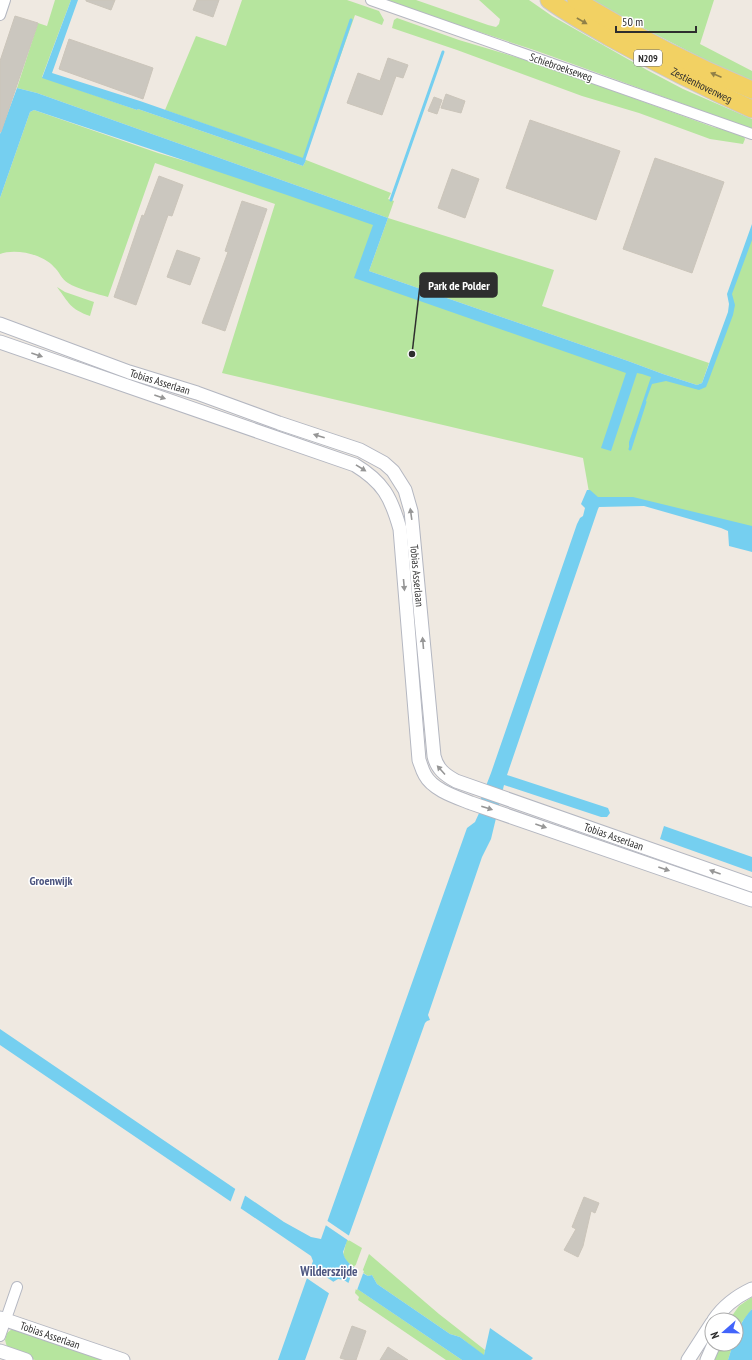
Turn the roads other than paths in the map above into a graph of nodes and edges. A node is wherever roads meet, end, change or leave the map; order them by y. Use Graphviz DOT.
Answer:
graph roads {
  1 [pos="5,0"];
  2 [pos="371,0"];
  3 [pos="549,0"];
  4 [pos="576,0"];
  5 [pos="0,15"];
  6 [pos="752,90"];
  7 [pos="752,109"];
  8 [pos="752,134"];
  9 [pos="0,324"];
  10 [pos="0,342"];
  11 [pos="752,885"];
  12 [pos="752,900"];
  13 [pos="17,1287"];
  14 [pos="752,1289"];
  15 [pos="733,1301"];
  16 [pos="720,1312"];
  17 [pos="728,1312"];
  18 [pos="3,1319"];
  19 [pos="704,1335"];
  20 [pos="0,1336"];
  21 [pos="0,1351"];
  22 [pos="26,1360"];
  23 [pos="123,1360"];
  24 [pos="688,1360"];
  1 -- 5 [label="street"];
  2 -- 8 [label="street, Schiebroekseweg"];
  3 -- 7 [label="main road, Zestienhovenweg / N209, one-way"];
  6 -- 4 [label="main road, Zestienhovenweg / N209, one-way"];
  11 -- 9 [label="street, Tobias Asserlaan, one-way"];
  10 -- 12 [label="street, Tobias Asserlaan, one-way"];
  13 -- 18 [label="street"];
  14 -- 15 [label="street"];
  15 -- 16 [label="street"];
  15 -- 17 [label="street"];
  18 -- 20 [label="street"];
  18 -- 23 [label="street, Tobias Asserlaan"];
  19 -- 24 [label="street"];
  21 -- 22 [label="street"];
}
